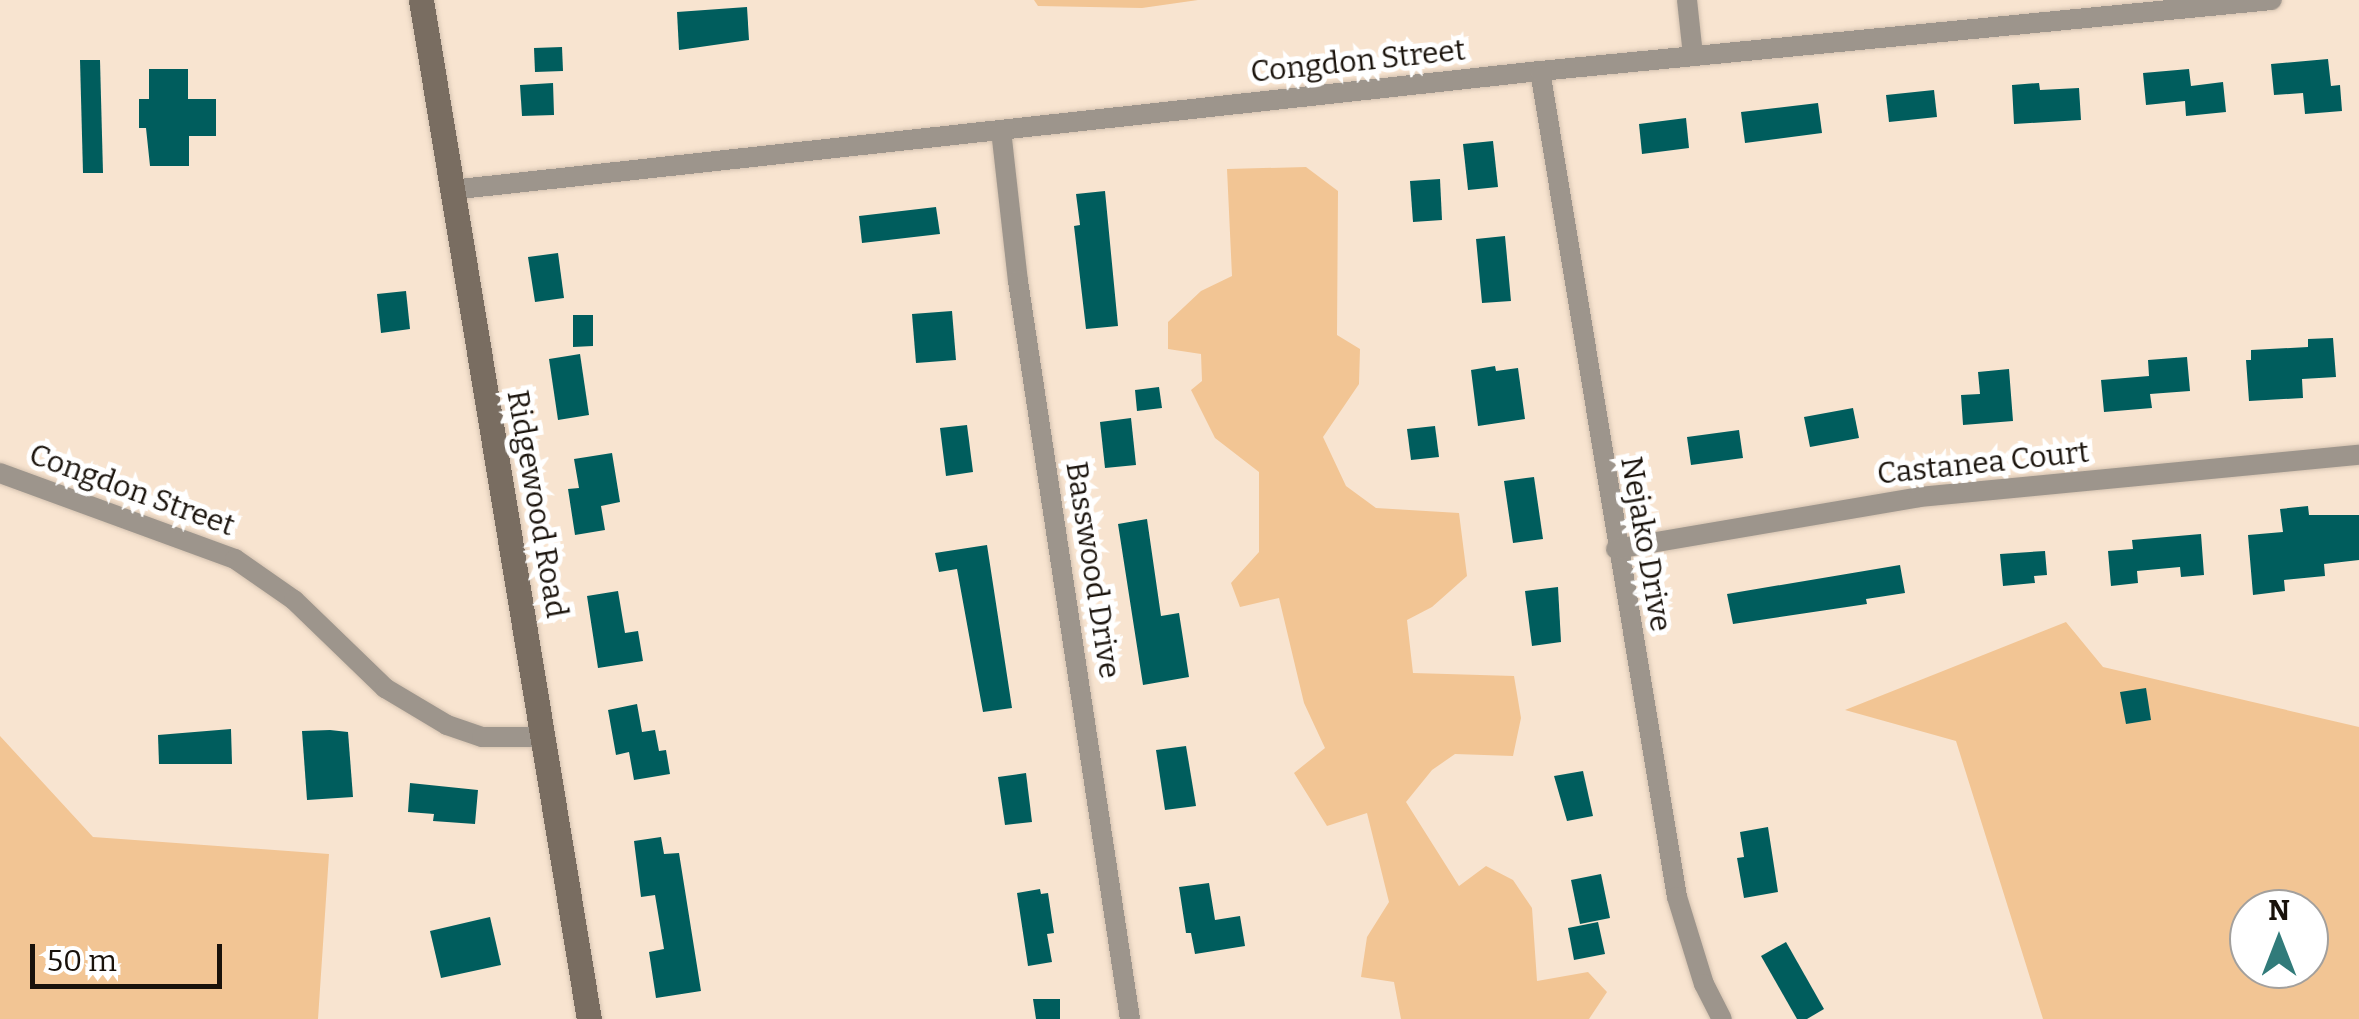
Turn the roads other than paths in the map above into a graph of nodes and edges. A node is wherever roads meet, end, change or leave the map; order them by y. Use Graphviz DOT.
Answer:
graph roads {
  1 [pos="422,0"];
  2 [pos="1687,0"];
  3 [pos="2272,0"];
  4 [pos="1693,55"];
  5 [pos="1540,71"];
  6 [pos="1001,130"];
  7 [pos="451,190"];
  8 [pos="2359,454"];
  9 [pos="0,474"];
  10 [pos="1616,549"];
  11 [pos="543,736"];
  12 [pos="589,1019"];
  13 [pos="1130,1019"];
  14 [pos="1722,1019"];
  1 -- 7 [label="main road, Ridgewood Road"];
  2 -- 4 [label="street"];
  3 -- 4 [label="street, Congdon Street"];
  4 -- 5 [label="street, Congdon Street"];
  5 -- 6 [label="street, Congdon Street"];
  5 -- 10 [label="street, Nejako Drive"];
  6 -- 7 [label="street, Congdon Street"];
  6 -- 13 [label="street, Basswood Drive"];
  7 -- 11 [label="main road, Ridgewood Road"];
  8 -- 10 [label="street, Castanea Court"];
  9 -- 11 [label="street, Congdon Street"];
  10 -- 14 [label="street, Nejako Drive"];
  11 -- 12 [label="main road, Ridgewood Road"];
}
